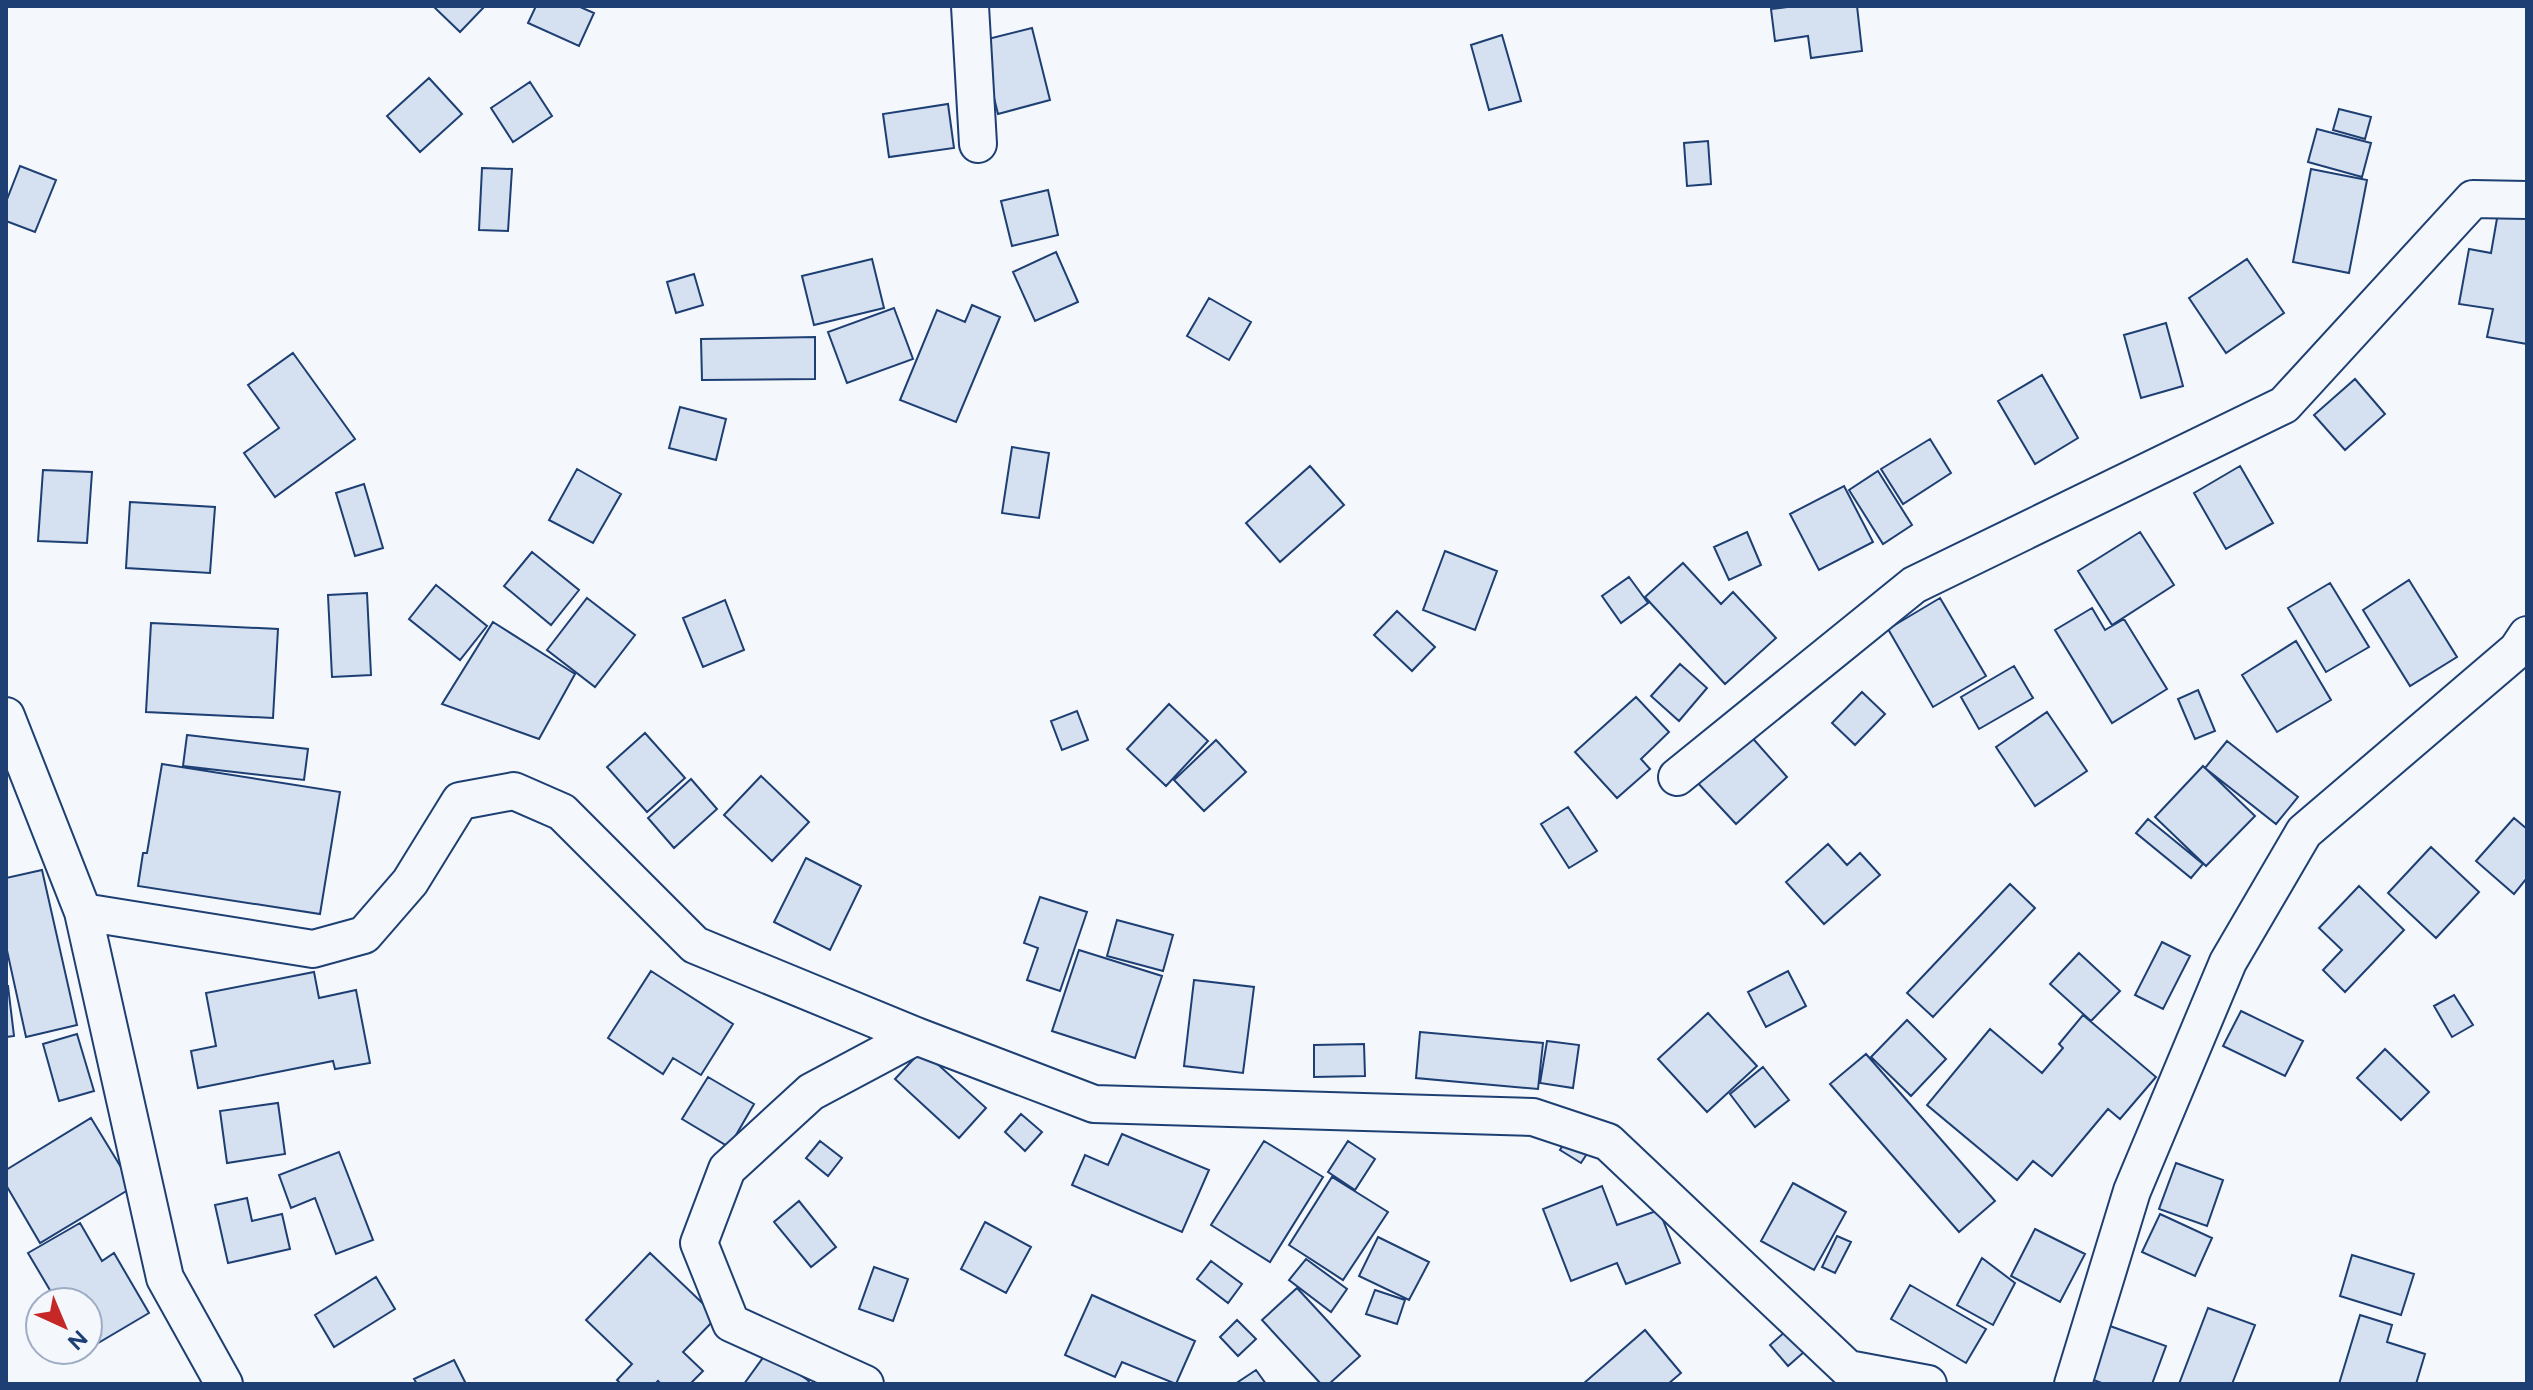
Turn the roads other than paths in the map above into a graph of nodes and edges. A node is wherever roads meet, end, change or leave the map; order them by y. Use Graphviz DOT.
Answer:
graph roads {
  1 [pos="970,6"];
  2 [pos="978,144"];
  3 [pos="2527,200"];
  4 [pos="2527,635"];
  5 [pos="6,716"];
  6 [pos="1677,777"];
  7 [pos="83,912"];
  8 [pos="916,1036"];
  9 [pos="224,1384"];
  10 [pos="865,1384"];
  11 [pos="1928,1384"];
  12 [pos="2073,1384"];
  1 -- 2 [label="street"];
  3 -- 6 [label="street"];
  4 -- 12 [label="street"];
  5 -- 7 [label="street"];
  7 -- 8 [label="street"];
  7 -- 9 [label="street"];
  8 -- 10 [label="street"];
  8 -- 11 [label="street"];
}
